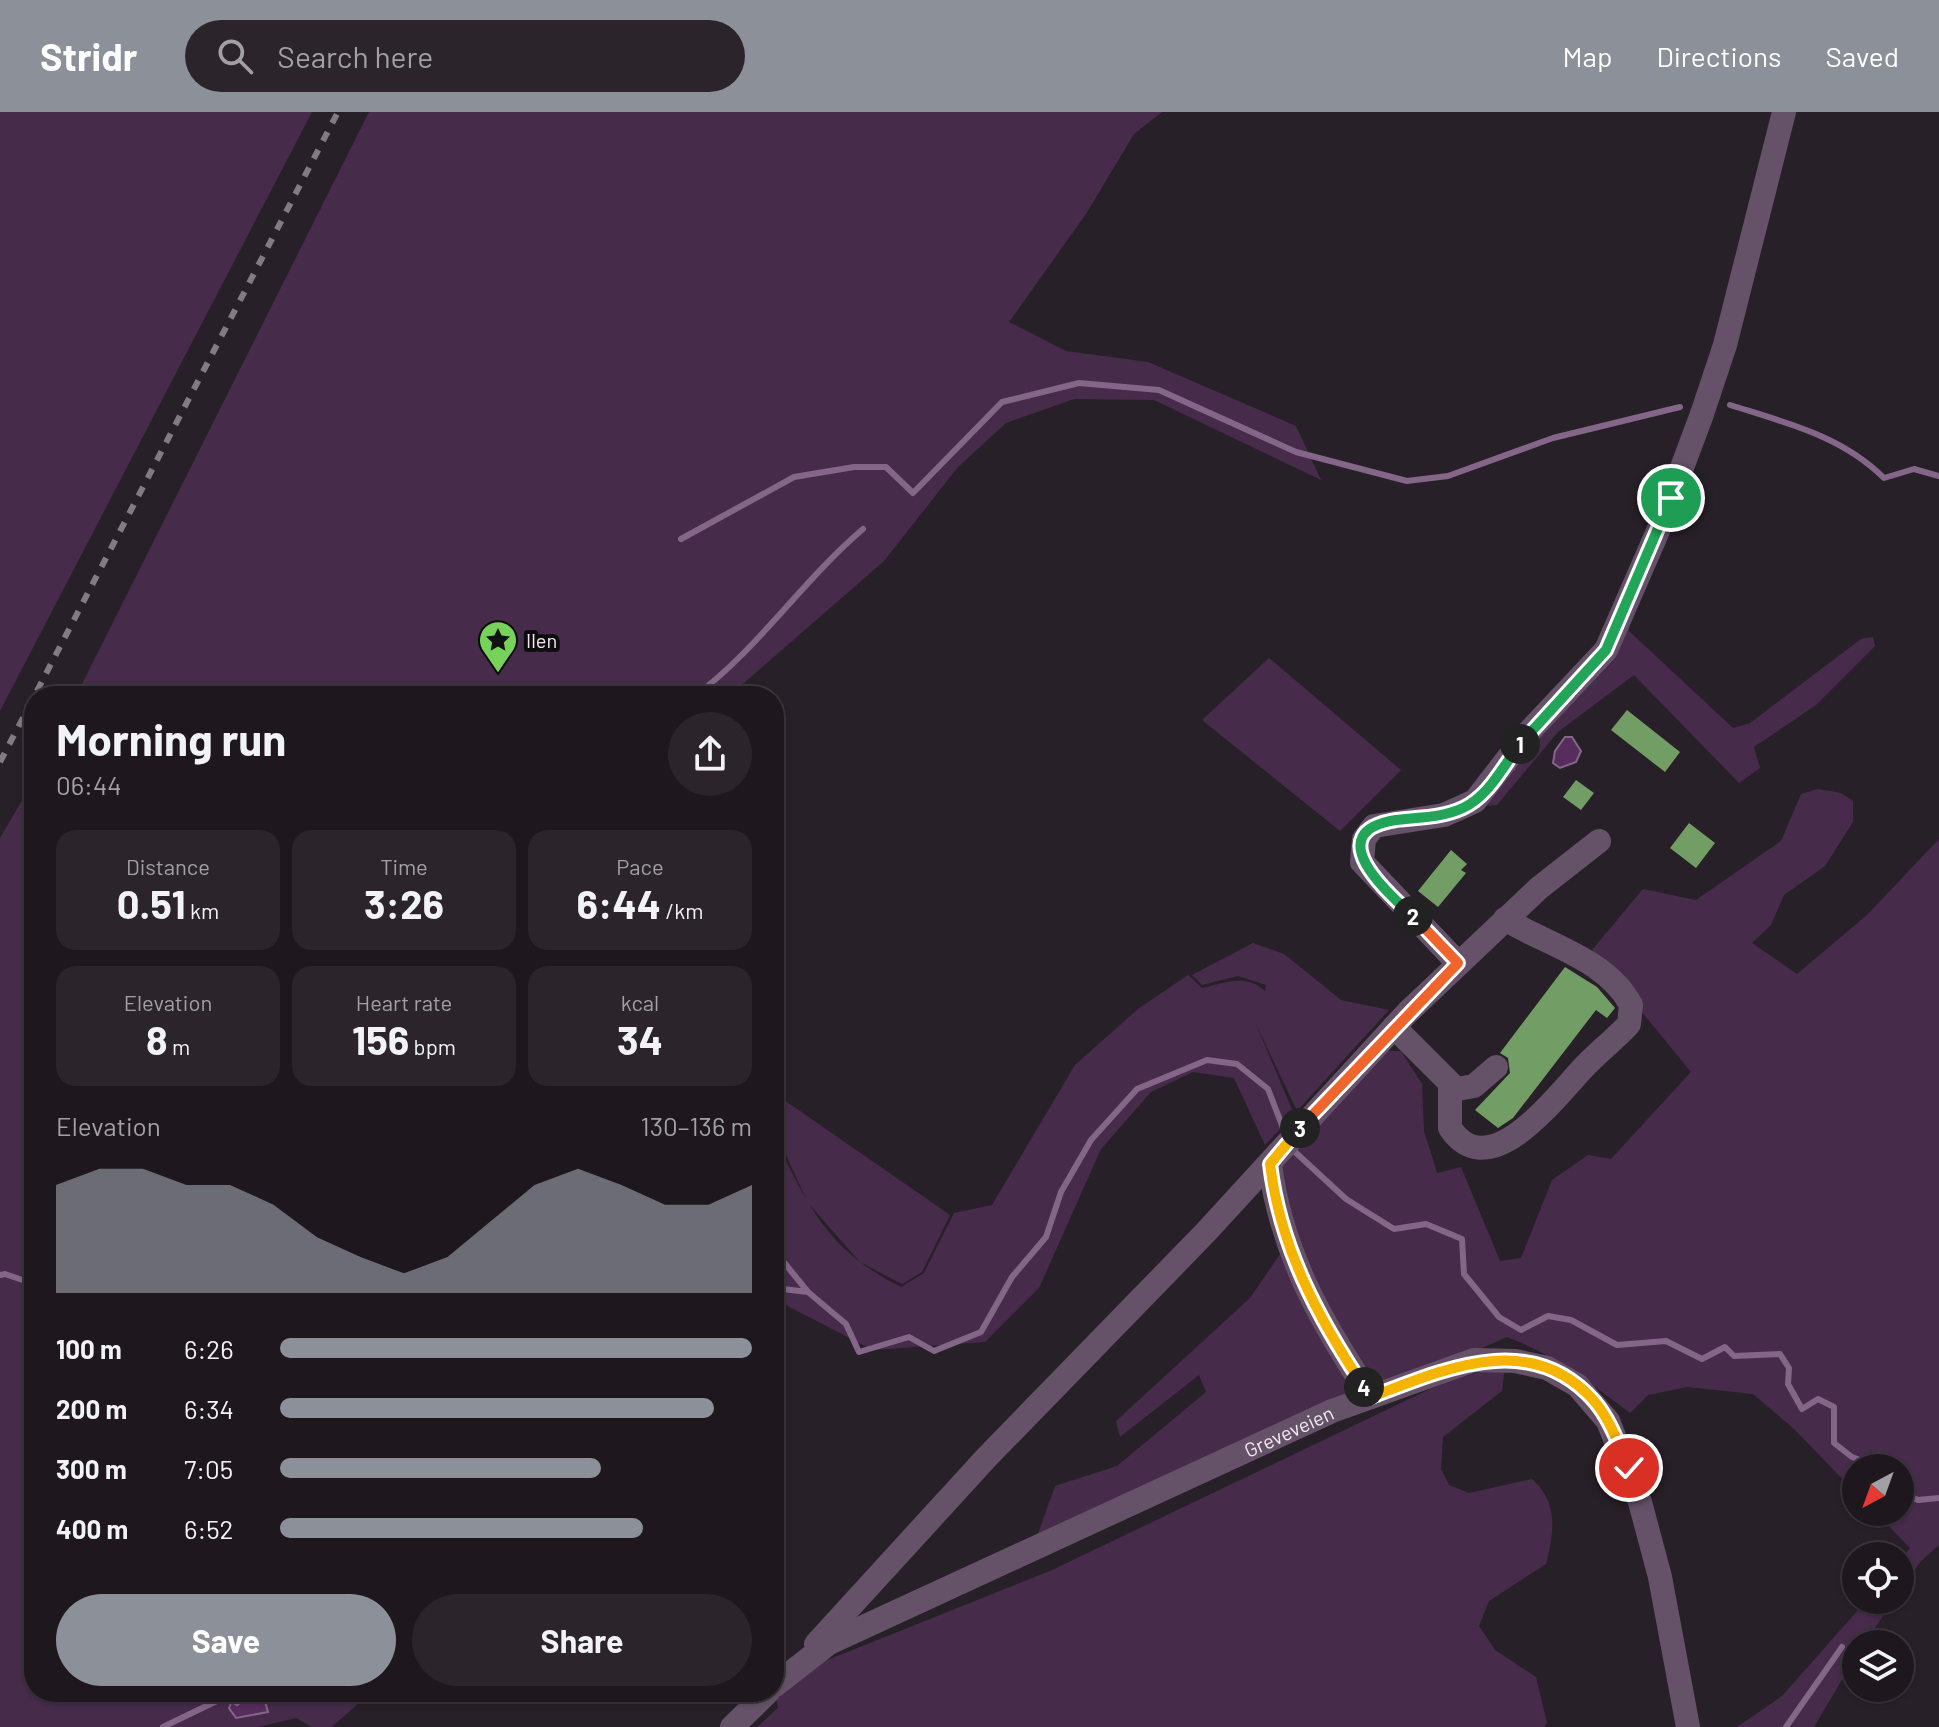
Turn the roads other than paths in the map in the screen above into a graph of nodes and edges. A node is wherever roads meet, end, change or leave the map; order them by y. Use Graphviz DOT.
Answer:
graph roads {
  1 [pos="1784,112"];
  2 [pos="1599,841"];
  3 [pos="1505,919"];
  4 [pos="1458,963"];
  5 [pos="1394,1027"];
  6 [pos="1496,1067"];
  7 [pos="1452,1090"];
  8 [pos="1270,1164"];
  9 [pos="1371,1397"];
  10 [pos="805,1659"];
  11 [pos="784,1677"];
  12 [pos="758,1702"];
  13 [pos="732,1727"];
  14 [pos="1688,1727"];
  1 -- 4 [label="street"];
  2 -- 3 [label="street"];
  3 -- 4 [label="street"];
  3 -- 7 [label="street"];
  4 -- 5 [label="street"];
  5 -- 7 [label="street"];
  5 -- 8 [label="street"];
  6 -- 7 [label="street"];
  8 -- 9 [label="street"];
  8 -- 10 [label="street"];
  9 -- 10 [label="street, Greveveien"];
  9 -- 14 [label="street, Greveveien"];
  10 -- 11 [label="street, Greveveien"];
  12 -- 13 [label="street"];
}
